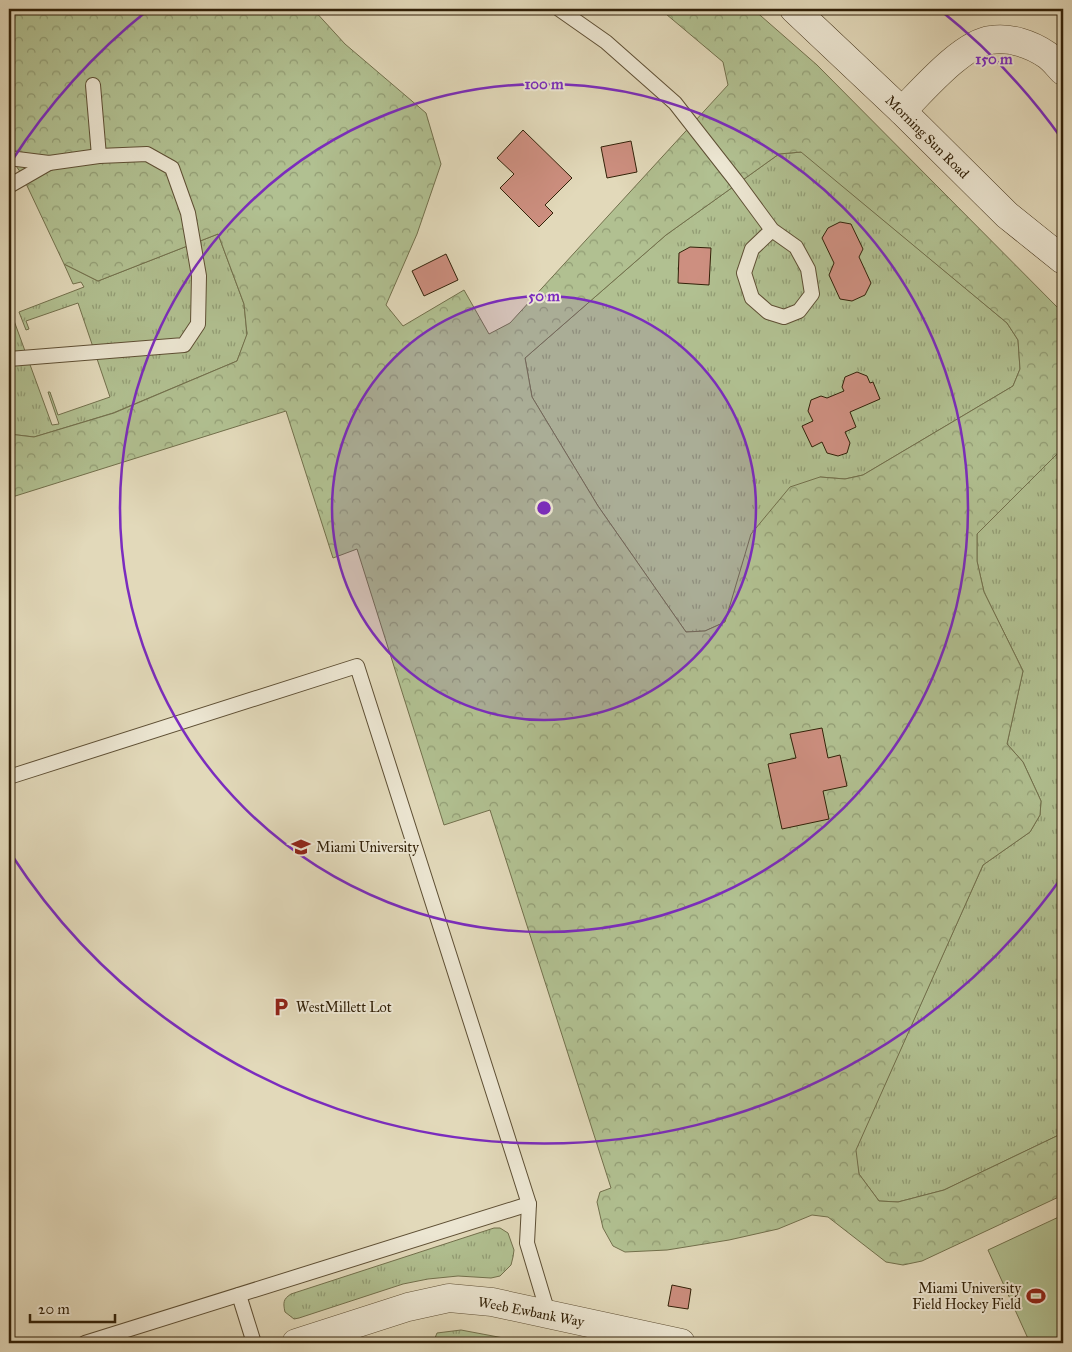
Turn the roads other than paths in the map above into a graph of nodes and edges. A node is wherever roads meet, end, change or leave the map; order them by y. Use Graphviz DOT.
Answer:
graph roads {
  1 [pos="559,9"];
  2 [pos="794,9"];
  3 [pos="1063,71"];
  4 [pos="93,85"];
  5 [pos="902,111"];
  6 [pos="99,156"];
  7 [pos="9,158"];
  8 [pos="49,163"];
  9 [pos="9,186"];
  10 [pos="772,230"];
  11 [pos="1063,260"];
  12 [pos="9,359"];
  13 [pos="9,777"];
  14 [pos="529,1204"];
  15 [pos="239,1295"];
  16 [pos="548,1313"];
  17 [pos="85,1343"];
  18 [pos="254,1343"];
  19 [pos="296,1343"];
  20 [pos="681,1343"];
  1 -- 10 [label="lane"];
  2 -- 5 [label="street, Morning Sun Road"];
  3 -- 5 [label="street"];
  4 -- 6 [label="lane"];
  5 -- 11 [label="street, Morning Sun Road"];
  6 -- 8 [label="lane"];
  6 -- 12 [label="lane"];
  7 -- 8 [label="lane"];
  8 -- 9 [label="lane"];
  10 -- 10 [label="lane"];
  13 -- 14 [label="lane"];
  14 -- 15 [label="lane"];
  14 -- 16 [label="lane"];
  15 -- 17 [label="lane"];
  15 -- 18 [label="lane"];
  16 -- 19 [label="street, Weeb Ewbank Way"];
  16 -- 20 [label="street, Weeb Ewbank Way"];
}
